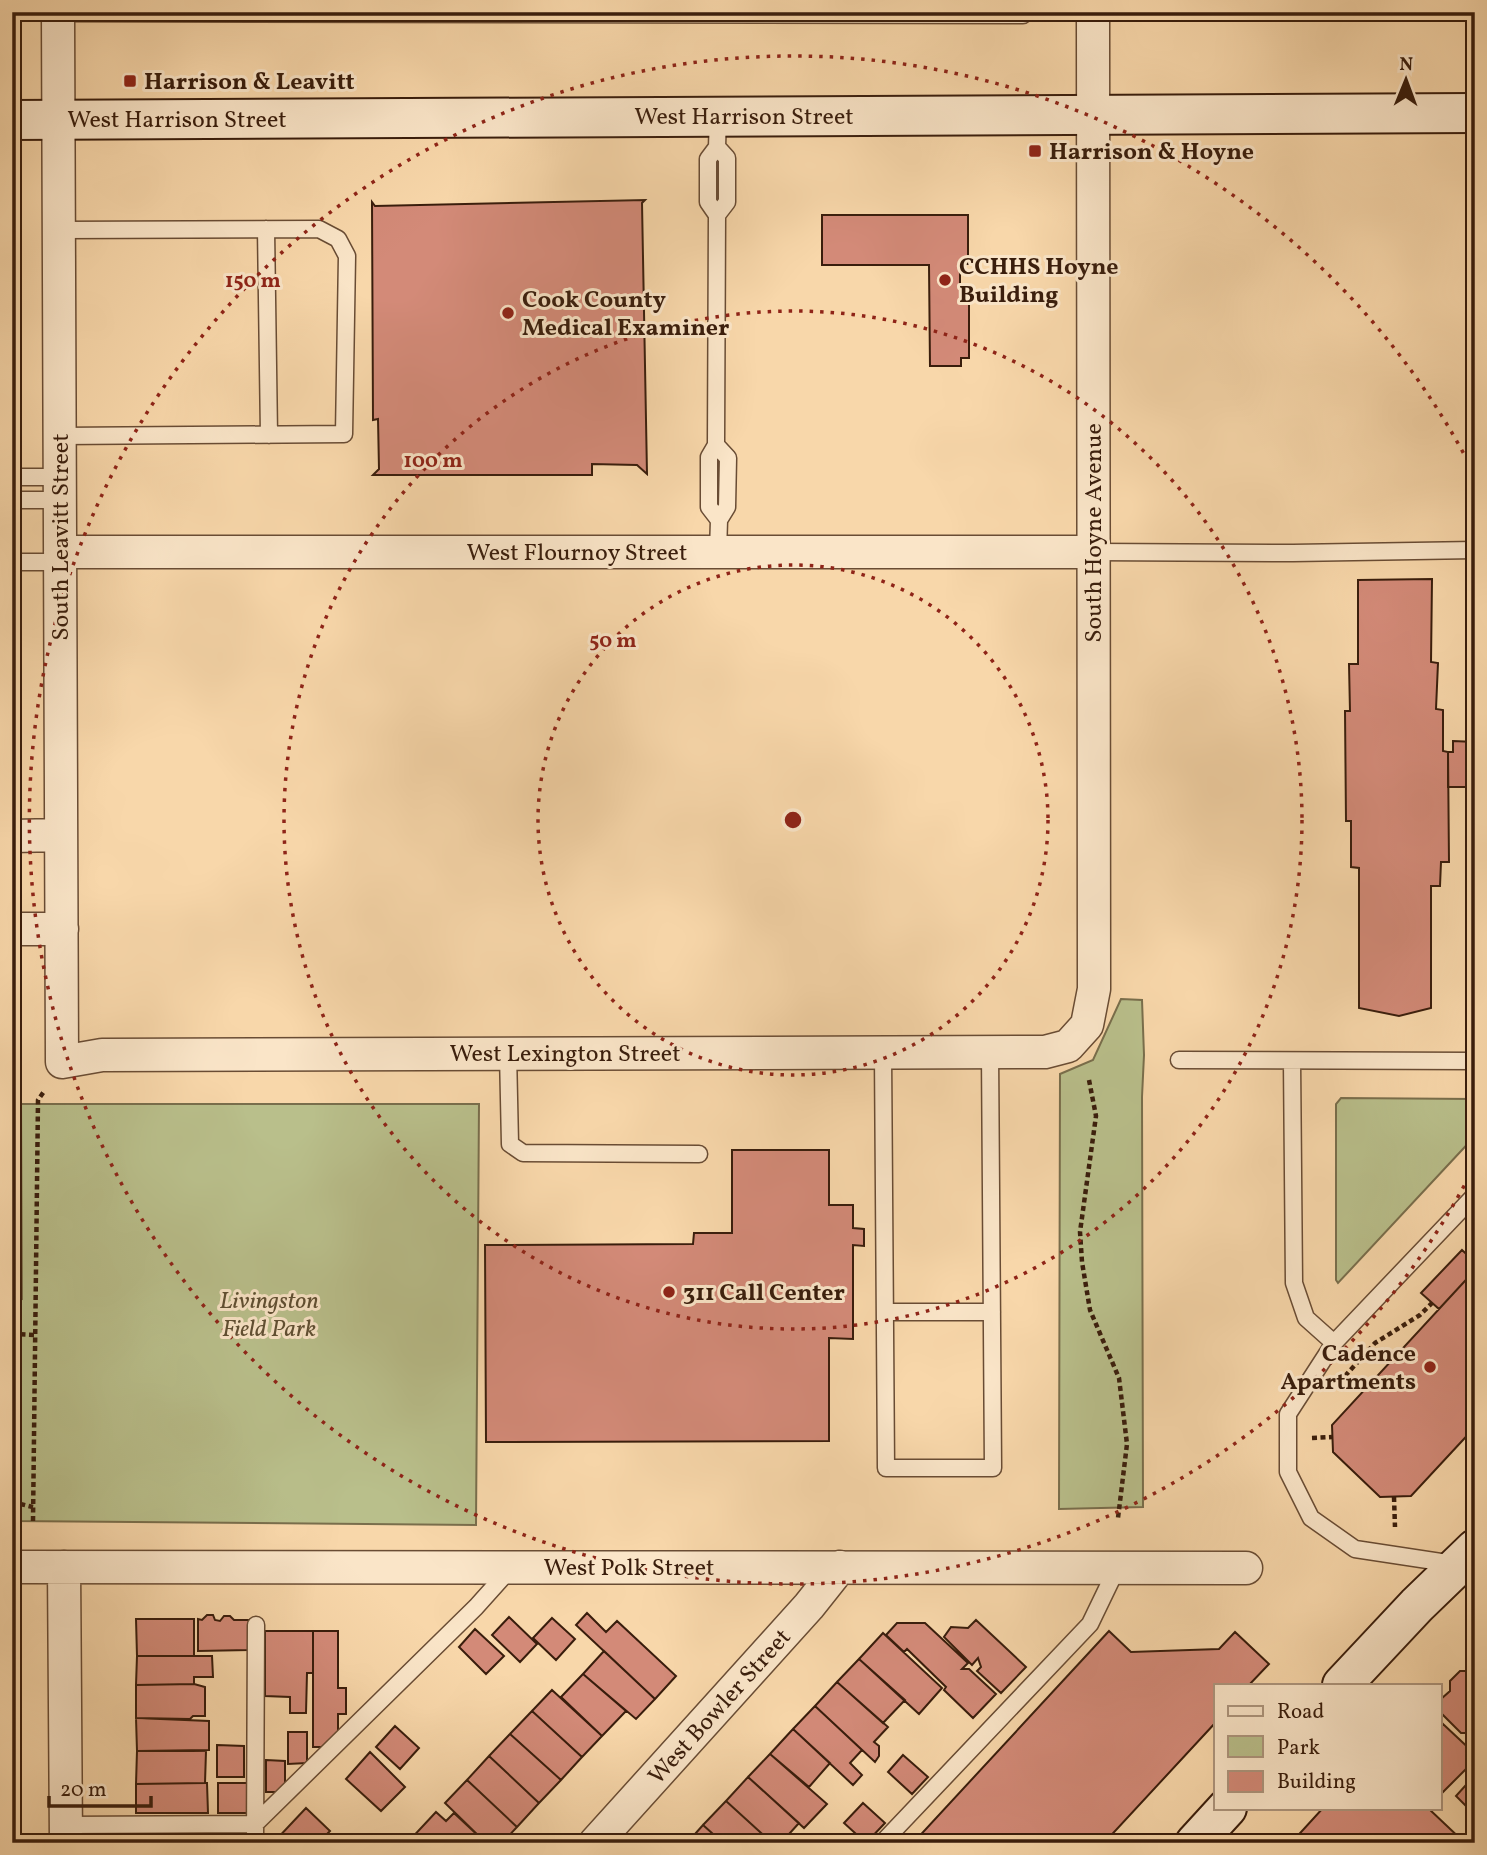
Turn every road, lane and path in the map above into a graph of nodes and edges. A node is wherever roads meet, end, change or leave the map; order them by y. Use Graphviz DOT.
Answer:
graph roads {
  1 [pos="1093,12"];
  2 [pos="58,13"];
  3 [pos="718,13"];
  4 [pos="1023,15"];
  5 [pos="1475,113"];
  6 [pos="1093,115"];
  7 [pos="12,120"];
  8 [pos="58,120"];
  9 [pos="718,132"];
  10 [pos="266,229"];
  11 [pos="59,230"];
  12 [pos="269,435"];
  13 [pos="60,436"];
  14 [pos="12,477"];
  15 [pos="60,489"];
  16 [pos="12,500"];
  17 [pos="1475,550"];
  18 [pos="718,552"];
  19 [pos="1093,552"];
  20 [pos="60,557"];
  21 [pos="12,562"];
  22 [pos="61,835"];
  23 [pos="12,836"];
  24 [pos="12,929"];
  25 [pos="62,929"];
  26 [pos="1069,1046"];
  27 [pos="990,1052"];
  28 [pos="508,1053"];
  29 [pos="883,1054"];
  30 [pos="1179,1060"];
  31 [pos="1292,1061"];
  32 [pos="1475,1061"];
  33 [pos="62,1062"];
  34 [pos="1090,1080"];
  35 [pos="699,1154"];
  36 [pos="1475,1195"];
  37 [pos="1432,1303"];
  38 [pos="885,1312"];
  39 [pos="992,1312"];
  40 [pos="12,1334"];
  41 [pos="35,1335"];
  42 [pos="1335,1343"];
  43 [pos="1342,1380"];
  44 [pos="1332,1437"];
  45 [pos="1304,1439"];
  46 [pos="1394,1497"];
  47 [pos="12,1502"];
  48 [pos="33,1507"];
  49 [pos="1118,1518"];
  50 [pos="33,1521"];
  51 [pos="1395,1527"];
  52 [pos="1470,1560"];
  53 [pos="12,1567"];
  54 [pos="64,1567"];
  55 [pos="512,1567"];
  56 [pos="840,1567"];
  57 [pos="1246,1567"];
  58 [pos="1117,1568"];
  59 [pos="256,1625"];
  60 [pos="1343,1684"];
  61 [pos="1225,1810"];
  62 [pos="256,1824"];
  63 [pos="66,1834"];
  64 [pos="256,1843"];
  65 [pos="596,1843"];
  66 [pos="882,1843"];
  67 [pos="1195,1843"];
  1 -- 6 [label="street, South Hoyne Avenue"];
  2 -- 3 [label="lane"];
  2 -- 8 [label="street, South Leavitt Street"];
  3 -- 4 [label="lane"];
  5 -- 6 [label="street, West Harrison Street"];
  6 -- 9 [label="street, West Harrison Street"];
  6 -- 19 [label="street, South Hoyne Avenue"];
  7 -- 8 [label="street, West Harrison Street"];
  8 -- 9 [label="street, West Harrison Street"];
  8 -- 11 [label="street, South Leavitt Street"];
  9 -- 18 [label="lane"];
  10 -- 11 [label="lane"];
  10 -- 12 [label="lane"];
  10 -- 12 [label="lane"];
  11 -- 13 [label="street, South Leavitt Street"];
  12 -- 13 [label="lane"];
  13 -- 15 [label="street, South Leavitt Street"];
  14 -- 15 [label="lane"];
  15 -- 16 [label="lane"];
  15 -- 20 [label="street, South Leavitt Street"];
  17 -- 19 [label="lane"];
  18 -- 19 [label="street, West Flournoy Street"];
  18 -- 20 [label="street, West Flournoy Street"];
  19 -- 26 [label="street, South Hoyne Avenue"];
  20 -- 21 [label="lane"];
  20 -- 22 [label="street, South Leavitt Street"];
  22 -- 23 [label="street"];
  22 -- 25 [label="street, South Leavitt Street"];
  24 -- 25 [label="street"];
  25 -- 33 [label="street, South Leavitt Street"];
  26 -- 27 [label="street, West Lexington Street"];
  27 -- 29 [label="street, West Lexington Street"];
  27 -- 39 [label="lane"];
  28 -- 29 [label="street, West Lexington Street"];
  28 -- 33 [label="street, West Lexington Street"];
  28 -- 35 [label="lane"];
  29 -- 38 [label="lane"];
  30 -- 31 [label="lane"];
  31 -- 32 [label="lane"];
  31 -- 42 [label="lane"];
  33 -- 41 [label="path"];
  34 -- 49 [label="path"];
  36 -- 42 [label="lane"];
  37 -- 43 [label="path"];
  38 -- 39 [label="lane"];
  38 -- 39 [label="lane"];
  40 -- 41 [label="path"];
  41 -- 48 [label="path"];
  42 -- 52 [label="lane"];
  44 -- 45 [label="path"];
  46 -- 51 [label="path"];
  47 -- 48 [label="path"];
  48 -- 50 [label="path"];
  52 -- 60 [label="street"];
  53 -- 54 [label="street, West Polk Street"];
  54 -- 55 [label="street, West Polk Street"];
  54 -- 63 [label="street"];
  55 -- 56 [label="street, West Polk Street"];
  55 -- 62 [label="lane"];
  56 -- 58 [label="street, West Polk Street"];
  56 -- 65 [label="street, West Bowler Street"];
  57 -- 58 [label="street, West Polk Street"];
  58 -- 66 [label="lane"];
  59 -- 62 [label="lane"];
  61 -- 67 [label="street"];
  62 -- 63 [label="lane"];
  62 -- 64 [label="lane"];
}
